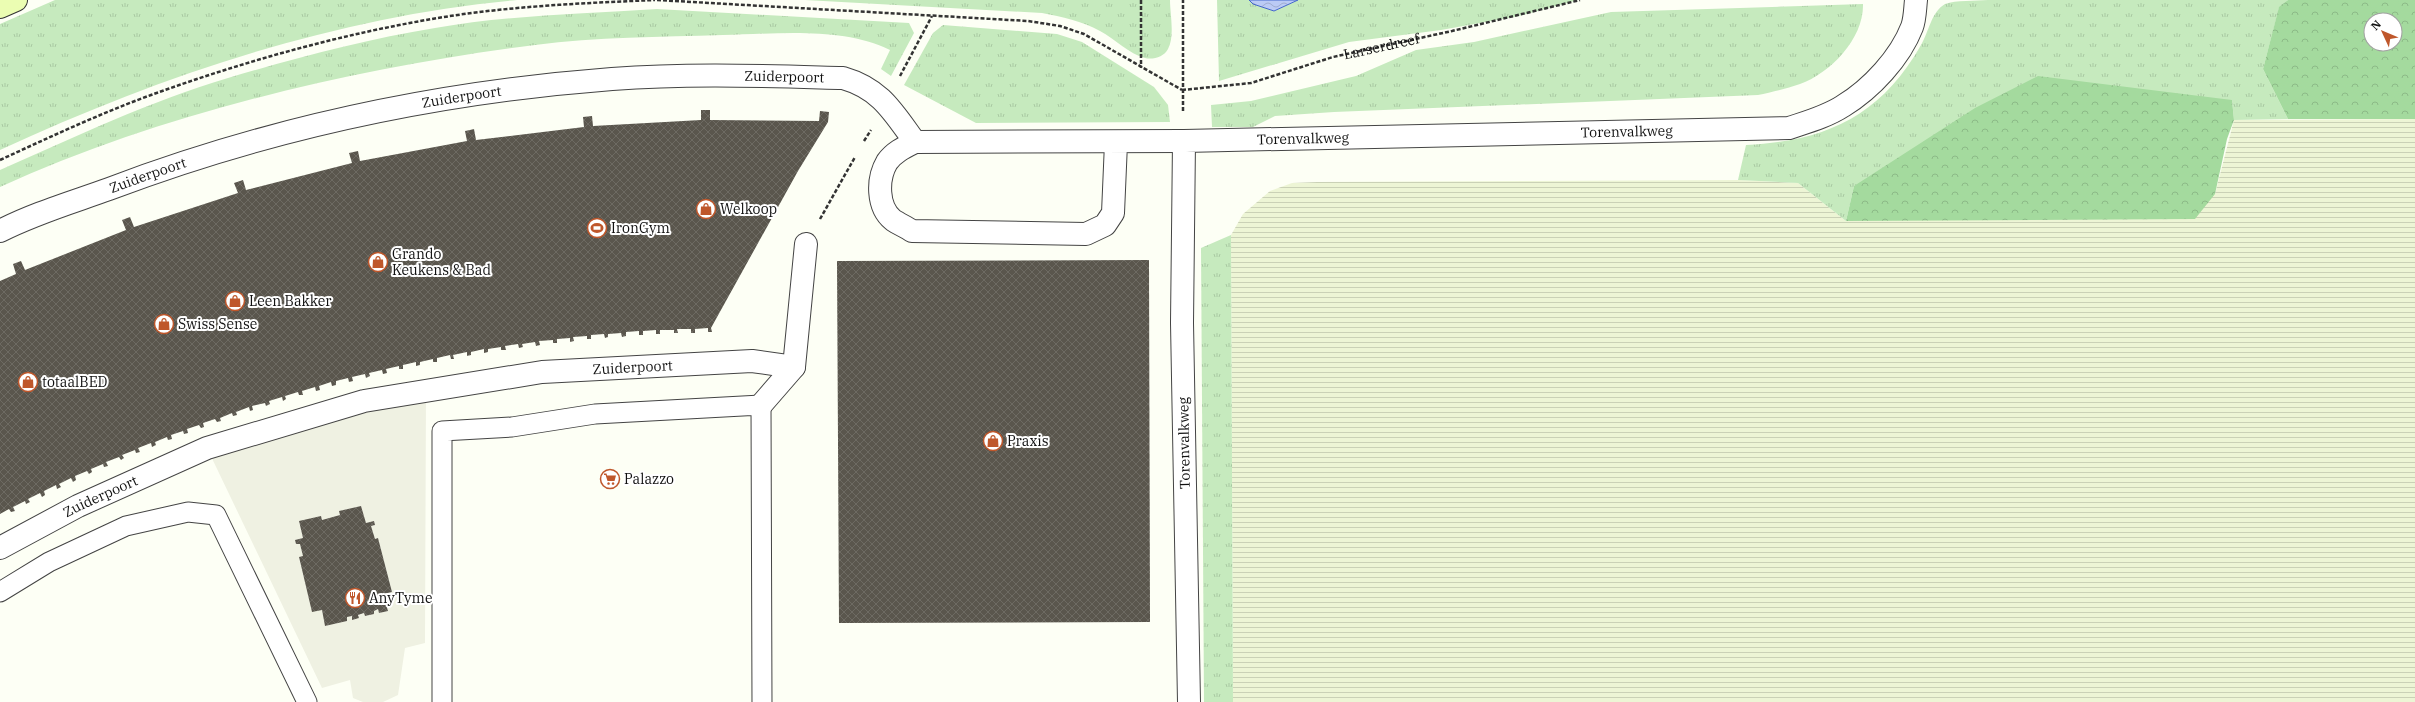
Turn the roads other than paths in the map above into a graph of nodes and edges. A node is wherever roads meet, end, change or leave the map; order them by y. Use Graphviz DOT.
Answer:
graph roads {
  1 [pos="16,0"];
  2 [pos="1916,0"];
  3 [pos="0,7"];
  4 [pos="1184,141"];
  5 [pos="915,142"];
  6 [pos="1116,143"];
  7 [pos="0,231"];
  8 [pos="806,244"];
  9 [pos="794,367"];
  10 [pos="761,405"];
  11 [pos="0,548"];
  12 [pos="0,592"];
  13 [pos="307,702"];
  14 [pos="442,702"];
  15 [pos="762,702"];
  16 [pos="1190,702"];
  1 -- 3 [label="main road"];
  2 -- 4 [label="street, Torenvalkweg"];
  4 -- 6 [label="street"];
  4 -- 16 [label="street, Torenvalkweg"];
  5 -- 6 [label="street"];
  5 -- 6 [label="street"];
  5 -- 7 [label="street, Zuiderpoort"];
  8 -- 9 [label="street"];
  9 -- 10 [label="street"];
  9 -- 11 [label="street, Zuiderpoort"];
  10 -- 14 [label="lane"];
  10 -- 15 [label="lane"];
  12 -- 13 [label="lane"];
}
